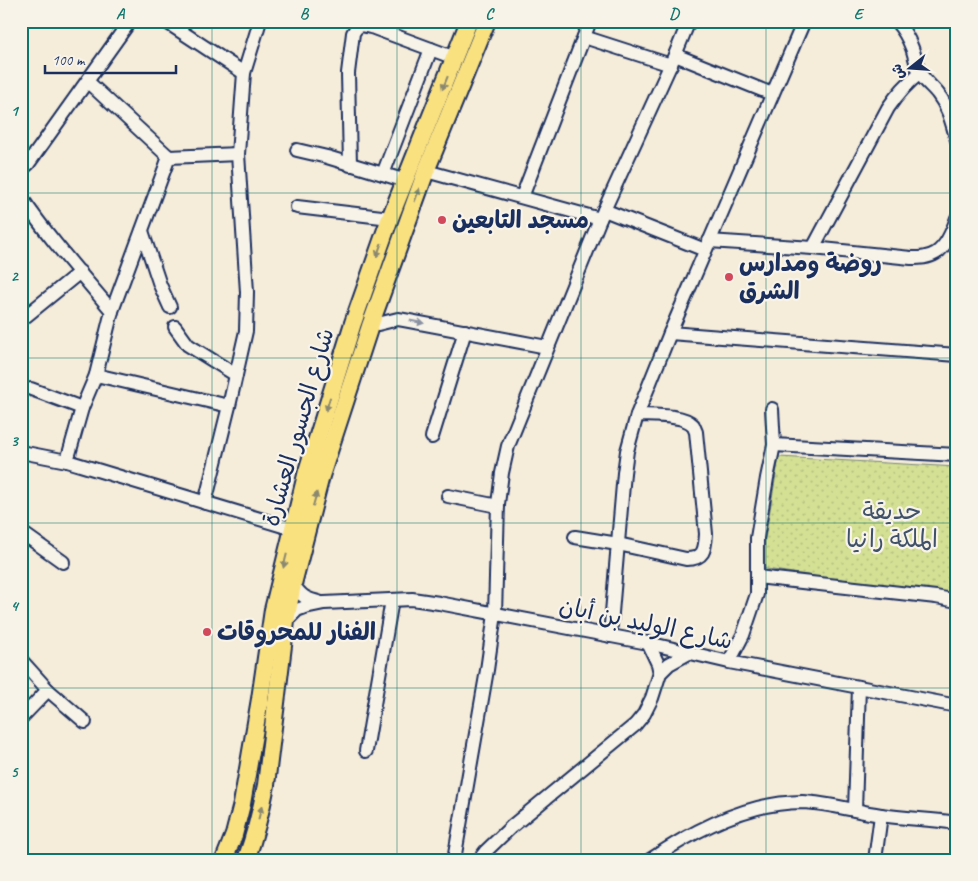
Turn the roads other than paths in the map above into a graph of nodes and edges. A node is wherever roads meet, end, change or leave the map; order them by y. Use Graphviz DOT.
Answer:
graph roads {
  1 [pos="130,21"];
  2 [pos="165,21"];
  3 [pos="260,21"];
  4 [pos="470,21"];
  5 [pos="487,21"];
  6 [pos="590,21"];
  7 [pos="689,21"];
  8 [pos="804,21"];
  9 [pos="896,21"];
  10 [pos="358,24"];
  11 [pos="584,36"];
  12 [pos="430,50"];
  13 [pos="455,58"];
  14 [pos="673,60"];
  15 [pos="244,73"];
  16 [pos="920,73"];
  17 [pos="88,82"];
  18 [pos="772,94"];
  19 [pos="957,140"];
  20 [pos="297,150"];
  21 [pos="238,154"];
  22 [pos="169,157"];
  23 [pos="350,165"];
  24 [pos="21,170"];
  25 [pos="426,171"];
  26 [pos="383,174"];
  27 [pos="406,181"];
  28 [pos="522,196"];
  29 [pos="21,197"];
  30 [pos="297,207"];
  31 [pos="602,215"];
  32 [pos="390,218"];
  33 [pos="957,218"];
  34 [pos="142,231"];
  35 [pos="707,245"];
  36 [pos="813,248"];
  37 [pos="80,272"];
  38 [pos="170,306"];
  39 [pos="112,311"];
  40 [pos="21,320"];
  41 [pos="370,326"];
  42 [pos="175,327"];
  43 [pos="465,331"];
  44 [pos="670,333"];
  45 [pos="547,347"];
  46 [pos="957,355"];
  47 [pos="236,374"];
  48 [pos="96,375"];
  49 [pos="31,389"];
  50 [pos="230,406"];
  51 [pos="82,408"];
  52 [pos="772,409"];
  53 [pos="637,415"];
  54 [pos="432,437"];
  55 [pos="774,445"];
  56 [pos="21,452"];
  57 [pos="957,455"];
  58 [pos="67,460"];
  59 [pos="314,474"];
  60 [pos="448,496"];
  61 [pos="205,503"];
  62 [pos="498,506"];
  63 [pos="293,529"];
  64 [pos="21,532"];
  65 [pos="575,537"];
  66 [pos="618,544"];
  67 [pos="63,562"];
  68 [pos="757,577"];
  69 [pos="293,584"];
  70 [pos="392,600"];
  71 [pos="957,601"];
  72 [pos="324,603"];
  73 [pos="495,614"];
  74 [pos="286,621"];
  75 [pos="610,636"];
  76 [pos="648,643"];
  77 [pos="689,653"];
  78 [pos="21,660"];
  79 [pos="729,662"];
  80 [pos="660,673"];
  81 [pos="859,687"];
  82 [pos="48,690"];
  83 [pos="957,706"];
  84 [pos="21,718"];
  85 [pos="85,722"];
  86 [pos="366,751"];
  87 [pos="855,810"];
  88 [pos="882,815"];
  89 [pos="957,822"];
  90 [pos="224,860"];
  91 [pos="246,860"];
  92 [pos="454,860"];
  93 [pos="480,860"];
  94 [pos="650,860"];
  95 [pos="875,860"];
  1 -- 17 [label="street"];
  2 -- 15 [label="street"];
  3 -- 15 [label="street"];
  4 -- 13 [label="main road, شارع الجسور العشارة"];
  5 -- 25 [label="main road, شارع الجسور العشارة"];
  6 -- 11 [label="street"];
  7 -- 14 [label="street"];
  8 -- 18 [label="street"];
  9 -- 16 [label="street"];
  10 -- 12 [label="street"];
  10 -- 23 [label="street"];
  11 -- 14 [label="street"];
  11 -- 28 [label="street"];
  12 -- 13 [label="street"];
  12 -- 26 [label="street"];
  13 -- 27 [label="main road, شارع الجسور العشارة, one-way"];
  14 -- 18 [label="street"];
  14 -- 31 [label="street"];
  15 -- 21 [label="street"];
  16 -- 19 [label="street"];
  16 -- 36 [label="street"];
  17 -- 22 [label="street"];
  17 -- 24 [label="street"];
  18 -- 35 [label="street"];
  20 -- 23 [label="street"];
  21 -- 22 [label="street"];
  21 -- 47 [label="street"];
  22 -- 34 [label="street"];
  23 -- 26 [label="street"];
  25 -- 28 [label="street"];
  41 -- 25 [label="main road, شارع الجسور العشارة, one-way"];
  26 -- 27 [label="street"];
  27 -- 32 [label="main road, شارع الجسور العشارة"];
  28 -- 31 [label="street"];
  29 -- 37 [label="street"];
  30 -- 32 [label="street"];
  31 -- 35 [label="street"];
  31 -- 45 [label="street"];
  32 -- 59 [label="main road, شارع الجسور العشارة, one-way"];
  33 -- 36 [label="street"];
  34 -- 38 [label="street"];
  34 -- 39 [label="street"];
  35 -- 36 [label="street"];
  35 -- 44 [label="street"];
  37 -- 39 [label="street"];
  37 -- 40 [label="street"];
  39 -- 48 [label="street"];
  41 -- 43 [label="street, one-way"];
  41 -- 59 [label="main road, شارع الجسور العشارة"];
  42 -- 47 [label="street"];
  43 -- 45 [label="street"];
  43 -- 54 [label="street"];
  44 -- 46 [label="street"];
  44 -- 53 [label="street"];
  45 -- 62 [label="street"];
  47 -- 50 [label="street"];
  48 -- 50 [label="street"];
  48 -- 51 [label="street"];
  49 -- 51 [label="street"];
  50 -- 61 [label="street"];
  51 -- 58 [label="street"];
  52 -- 55 [label="street"];
  53 -- 66 [label="street"];
  53 -- 66 [label="street"];
  55 -- 57 [label="street"];
  55 -- 68 [label="street"];
  56 -- 58 [label="street"];
  58 -- 61 [label="street"];
  59 -- 63 [label="main road, شارع الجسور العشارة"];
  69 -- 59 [label="main road, شارع الجسور العشارة, one-way"];
  60 -- 62 [label="street"];
  61 -- 63 [label="street"];
  62 -- 73 [label="street"];
  63 -- 90 [label="main road, شارع الجسور العشارة, one-way"];
  64 -- 67 [label="street"];
  65 -- 66 [label="street"];
  66 -- 75 [label="street"];
  68 -- 71 [label="street"];
  68 -- 79 [label="street"];
  69 -- 72 [label="street, شارع الوليد بن أبان"];
  69 -- 74 [label="main road, شارع الجسور العشارة"];
  70 -- 72 [label="street, شارع الوليد بن أبان"];
  70 -- 73 [label="street, شارع الوليد بن أبان"];
  70 -- 86 [label="street"];
  72 -- 74 [label="street, شارع الوليد بن أبان"];
  73 -- 75 [label="street, شارع الوليد بن أبان"];
  73 -- 92 [label="street"];
  91 -- 74 [label="main road, شارع الجسور العشارة, one-way"];
  75 -- 76 [label="street, شارع الوليد بن أبان"];
  76 -- 77 [label="street, شارع الوليد بن أبان"];
  76 -- 80 [label="street"];
  77 -- 79 [label="street, شارع الوليد بن أبان"];
  77 -- 80 [label="street"];
  78 -- 82 [label="street"];
  79 -- 81 [label="street, شارع الوليد بن أبان"];
  80 -- 93 [label="street"];
  81 -- 83 [label="street, شارع الوليد بن أبان"];
  81 -- 87 [label="street"];
  82 -- 84 [label="street"];
  82 -- 85 [label="street"];
  87 -- 88 [label="street"];
  87 -- 94 [label="street"];
  88 -- 89 [label="street"];
  88 -- 95 [label="street"];
}
